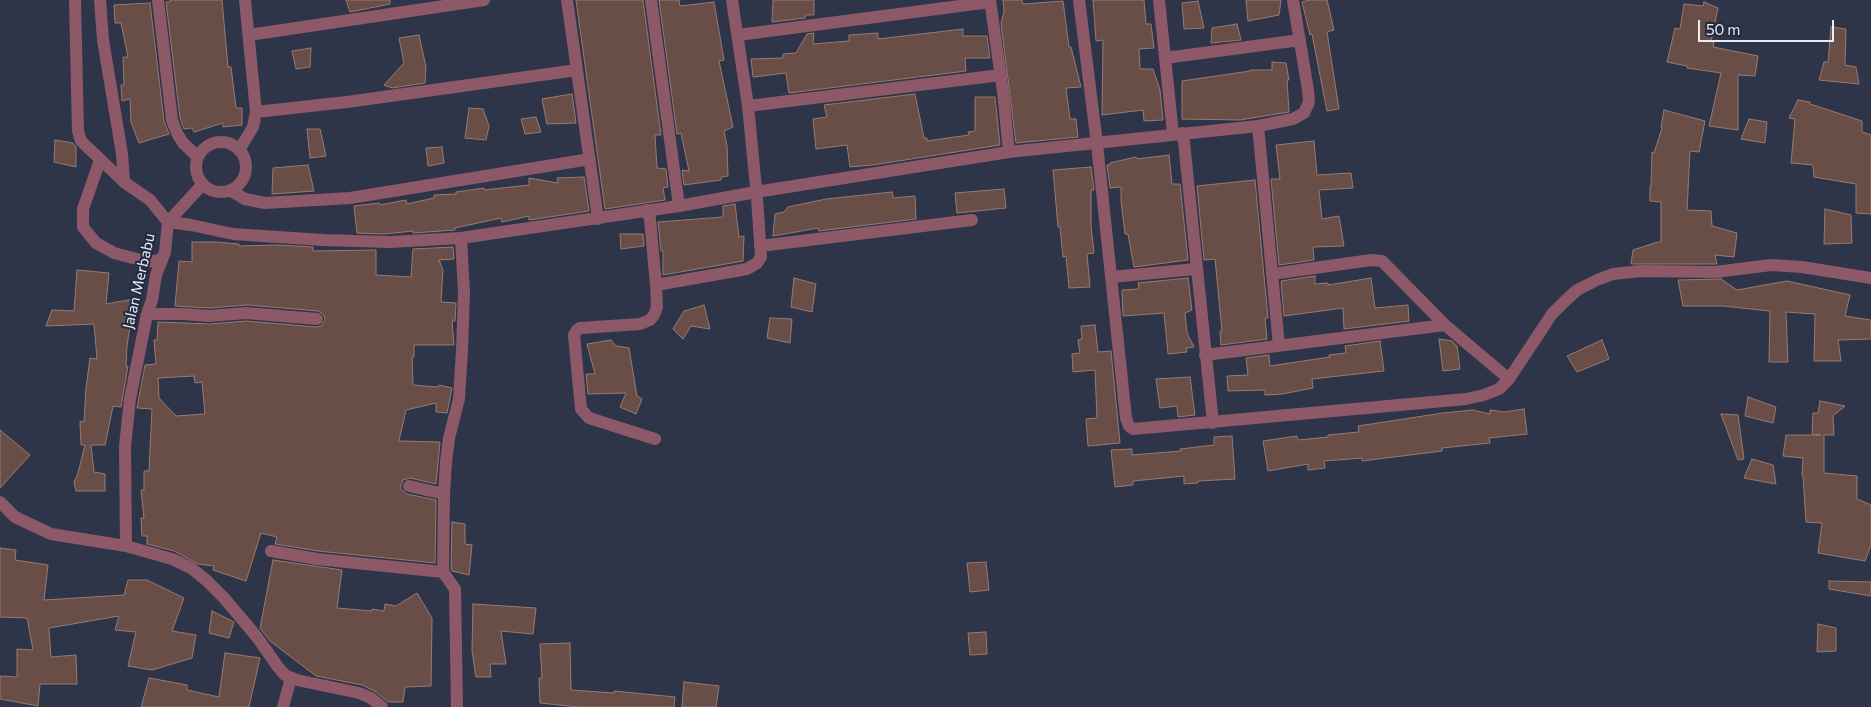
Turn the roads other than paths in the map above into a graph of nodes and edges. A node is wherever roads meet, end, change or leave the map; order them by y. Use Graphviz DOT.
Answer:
graph roads {
  1 [pos="75,0"];
  2 [pos="100,0"];
  3 [pos="158,0"];
  4 [pos="245,0"];
  5 [pos="484,0"];
  6 [pos="567,0"];
  7 [pos="651,0"];
  8 [pos="732,0"];
  9 [pos="1079,0"];
  10 [pos="1159,0"];
  11 [pos="1293,0"];
  12 [pos="990,1"];
  13 [pos="249,35"];
  14 [pos="738,35"];
  15 [pos="1300,40"];
  16 [pos="1165,58"];
  17 [pos="577,70"];
  18 [pos="1000,75"];
  19 [pos="748,106"];
  20 [pos="256,112"];
  21 [pos="1258,126"];
  22 [pos="1177,134"];
  23 [pos="1097,144"];
  24 [pos="239,150"];
  25 [pos="1009,152"];
  26 [pos="198,157"];
  27 [pos="590,159"];
  28 [pos="100,160"];
  29 [pos="124,182"];
  30 [pos="203,184"];
  31 [pos="230,190"];
  32 [pos="756,192"];
  33 [pos="679,206"];
  34 [pos="647,210"];
  35 [pos="598,219"];
  36 [pos="972,220"];
  37 [pos="168,222"];
  38 [pos="460,238"];
  39 [pos="760,246"];
  40 [pos="162,259"];
  41 [pos="1196,269"];
  42 [pos="1272,274"];
  43 [pos="1111,277"];
  44 [pos="1871,278"];
  45 [pos="656,284"];
  46 [pos="146,314"];
  47 [pos="317,319"];
  48 [pos="1445,325"];
  49 [pos="1279,346"];
  50 [pos="1205,355"];
  51 [pos="1509,379"];
  52 [pos="1213,423"];
  53 [pos="655,439"];
  54 [pos="409,486"];
  55 [pos="444,494"];
  56 [pos="0,502"];
  57 [pos="126,546"];
  58 [pos="271,551"];
  59 [pos="443,572"];
  60 [pos="291,678"];
  61 [pos="283,707"];
  62 [pos="382,707"];
  63 [pos="457,707"];
  1 -- 28 [label="street, Jalan Merbabu"];
  2 -- 29 [label="street"];
  3 -- 26 [label="street"];
  4 -- 13 [label="street"];
  5 -- 13 [label="street"];
  6 -- 17 [label="street"];
  7 -- 33 [label="street"];
  8 -- 14 [label="street"];
  9 -- 23 [label="street"];
  10 -- 16 [label="street"];
  11 -- 15 [label="street"];
  12 -- 14 [label="street"];
  12 -- 18 [label="street"];
  13 -- 20 [label="street"];
  14 -- 19 [label="street"];
  15 -- 16 [label="street"];
  15 -- 21 [label="street"];
  16 -- 22 [label="street"];
  17 -- 20 [label="street"];
  17 -- 27 [label="street"];
  18 -- 19 [label="street"];
  18 -- 25 [label="street"];
  19 -- 32 [label="street"];
  20 -- 24 [label="street"];
  21 -- 22 [label="street"];
  21 -- 42 [label="street"];
  22 -- 23 [label="street"];
  22 -- 41 [label="street"];
  23 -- 25 [label="street"];
  23 -- 43 [label="street"];
  24 -- 26 [label="street"];
  24 -- 31 [label="street"];
  25 -- 32 [label="street"];
  26 -- 30 [label="street"];
  27 -- 31 [label="street"];
  27 -- 35 [label="street"];
  28 -- 29 [label="street, Jalan Merbabu"];
  28 -- 40 [label="street"];
  29 -- 37 [label="street, Jalan Merbabu"];
  30 -- 31 [label="street"];
  30 -- 37 [label="street"];
  32 -- 33 [label="street"];
  32 -- 39 [label="street"];
  33 -- 34 [label="street"];
  34 -- 35 [label="street"];
  34 -- 45 [label="street"];
  35 -- 38 [label="street"];
  36 -- 39 [label="street"];
  37 -- 38 [label="street"];
  37 -- 40 [label="street, Jalan Merbabu"];
  38 -- 55 [label="street"];
  39 -- 45 [label="street"];
  40 -- 46 [label="street, Jalan Merbabu"];
  41 -- 43 [label="street"];
  41 -- 50 [label="street"];
  42 -- 48 [label="street"];
  42 -- 49 [label="street"];
  43 -- 52 [label="street"];
  44 -- 51 [label="street"];
  45 -- 53 [label="street"];
  46 -- 47 [label="street"];
  46 -- 57 [label="street, Jalan Merbabu"];
  48 -- 49 [label="street"];
  48 -- 51 [label="street"];
  49 -- 50 [label="street"];
  50 -- 52 [label="street"];
  51 -- 52 [label="street"];
  54 -- 55 [label="street"];
  55 -- 59 [label="street"];
  56 -- 57 [label="street"];
  57 -- 60 [label="street"];
  58 -- 59 [label="street"];
  59 -- 63 [label="street"];
  60 -- 61 [label="street"];
  60 -- 62 [label="street"];
}
